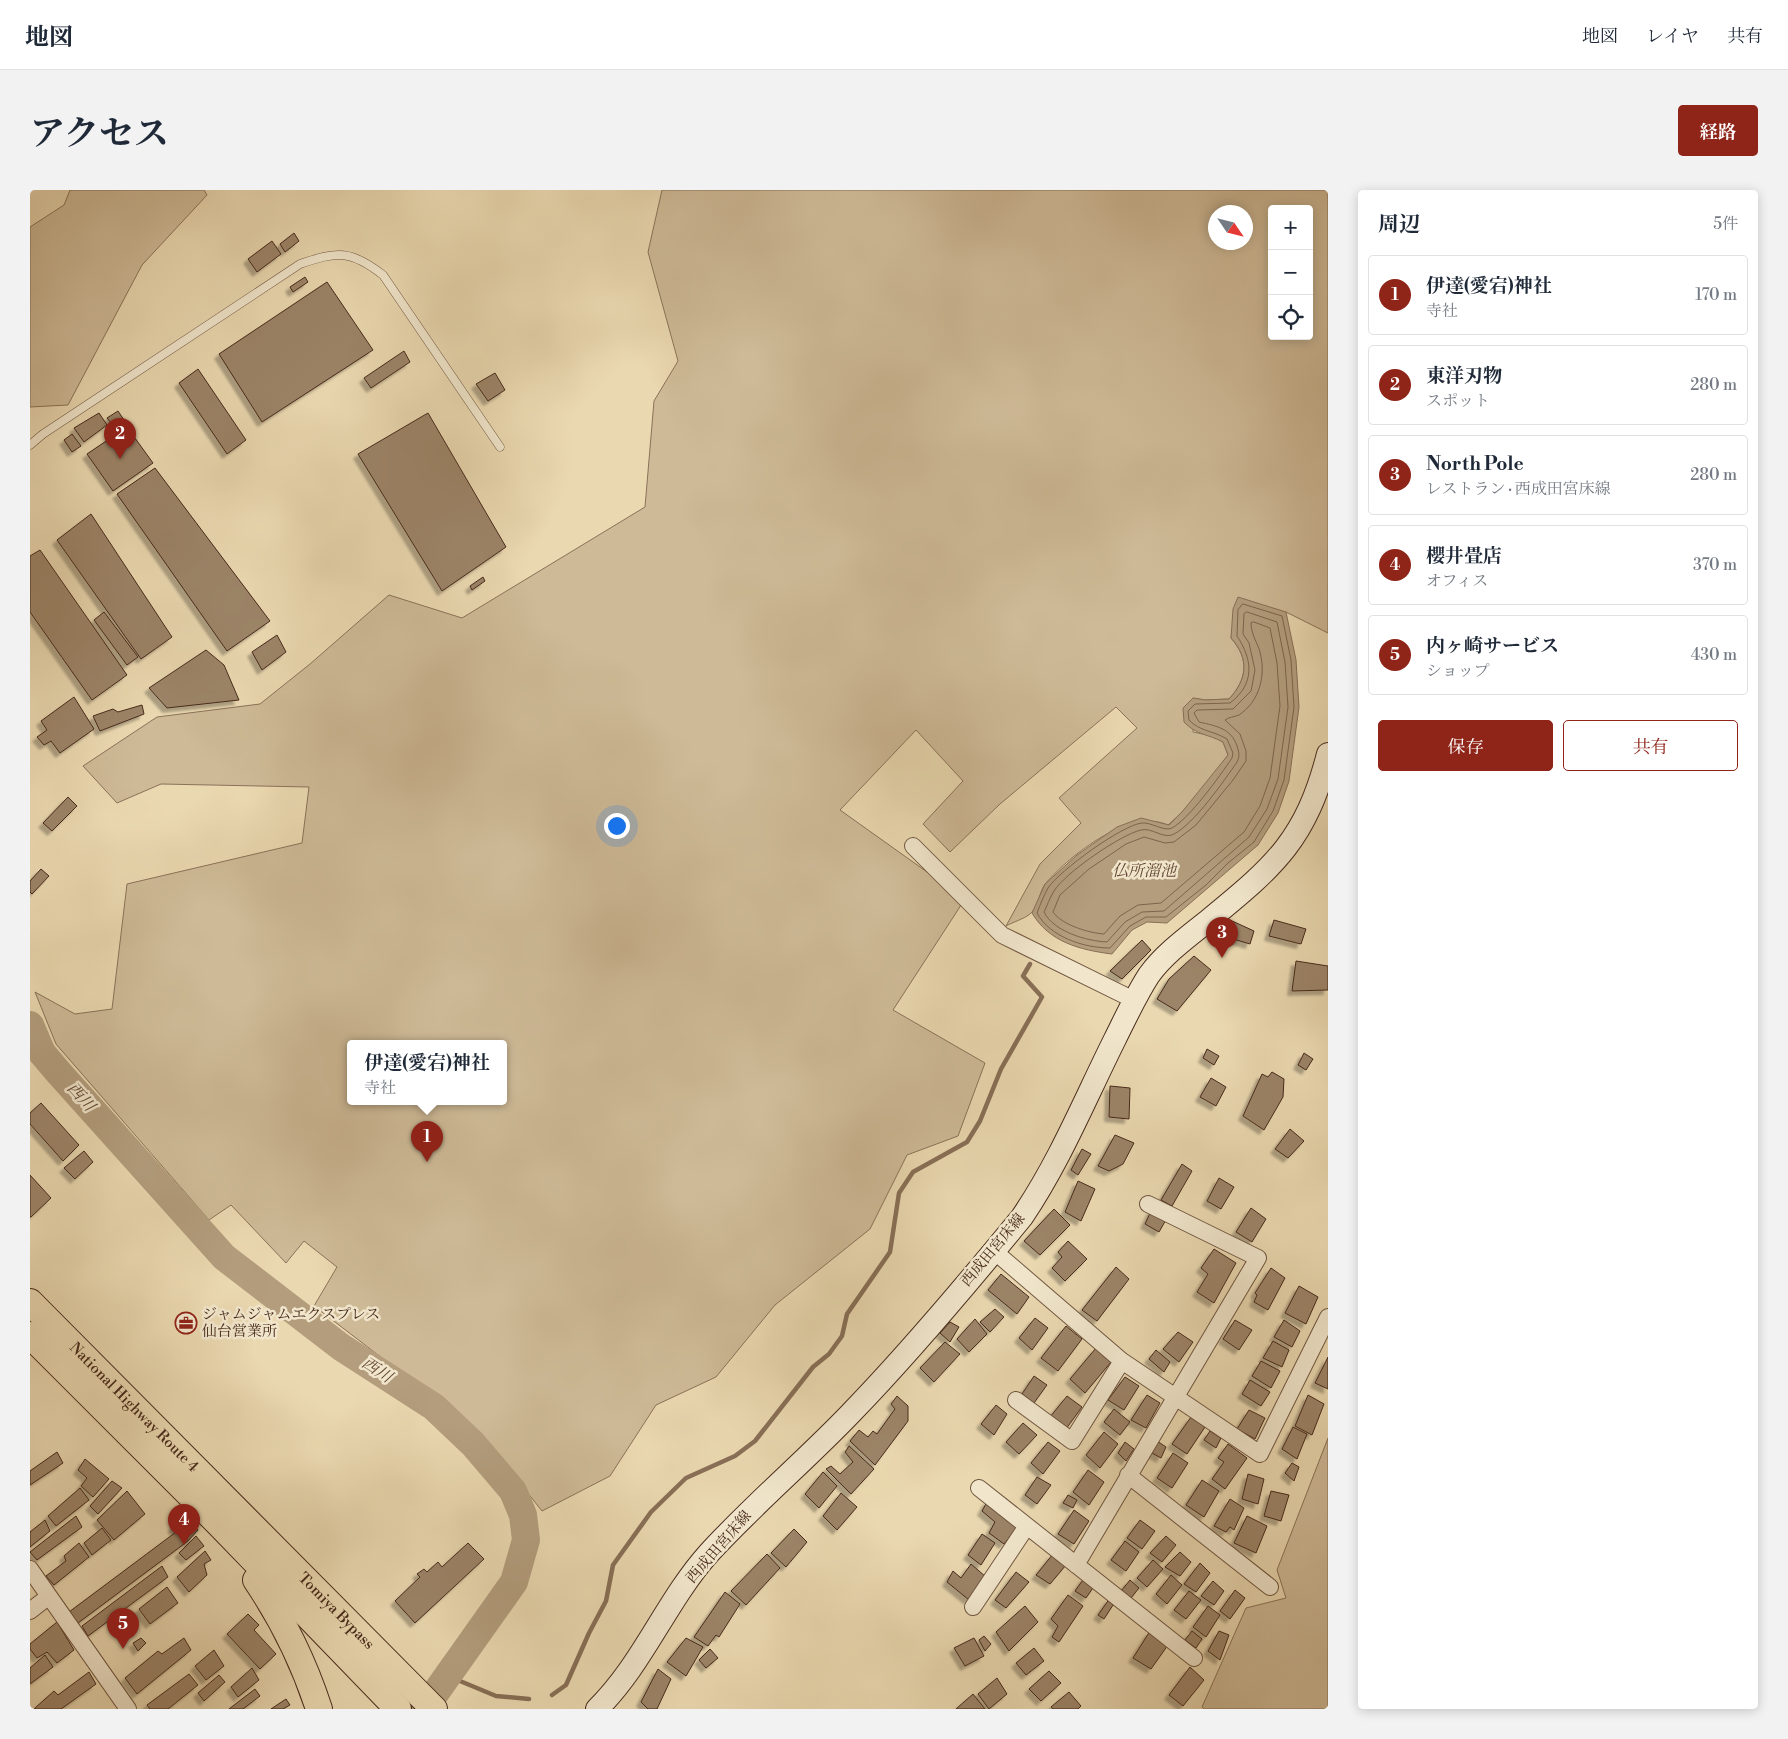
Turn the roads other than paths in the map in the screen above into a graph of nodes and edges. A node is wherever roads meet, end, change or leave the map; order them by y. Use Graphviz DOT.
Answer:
graph roads {
  1 [pos="30,445"];
  2 [pos="500,447"];
  3 [pos="1328,754"];
  4 [pos="913,846"];
  5 [pos="1134,1000"];
  6 [pos="1148,1204"];
  7 [pos="994,1251"];
  8 [pos="30,1302"];
  9 [pos="1328,1317"];
  10 [pos="30,1335"];
  11 [pos="1122,1361"];
  12 [pos="1175,1397"];
  13 [pos="1016,1400"];
  14 [pos="1128,1475"];
  15 [pos="979,1488"];
  16 [pos="230,1518"];
  17 [pos="1027,1526"];
  18 [pos="1076,1565"];
  19 [pos="30,1570"];
  20 [pos="1270,1587"];
  21 [pos="48,1597"];
  22 [pos="973,1608"];
  23 [pos="30,1611"];
  24 [pos="1194,1658"];
  25 [pos="128,1709"];
  26 [pos="318,1709"];
  27 [pos="398,1709"];
  28 [pos="434,1709"];
  29 [pos="596,1709"];
  1 -- 2 [label="lane"];
  3 -- 5 [label="main road, 西成田宮床線"];
  4 -- 5 [label="street"];
  5 -- 7 [label="main road, 西成田宮床線"];
  6 -- 12 [label="street"];
  7 -- 11 [label="street"];
  7 -- 29 [label="main road, 西成田宮床線"];
  8 -- 16 [label="highway, National Highway Route 4"];
  9 -- 12 [label="street"];
  10 -- 16 [label="highway, National Highway Route 4"];
  11 -- 12 [label="street"];
  11 -- 13 [label="street"];
  12 -- 14 [label="street"];
  14 -- 18 [label="street"];
  14 -- 20 [label="street"];
  15 -- 17 [label="street"];
  16 -- 26 [label="highway"];
  16 -- 27 [label="highway, Tomiya Bypass"];
  16 -- 28 [label="highway, Tomiya Bypass"];
  17 -- 18 [label="street"];
  17 -- 22 [label="street"];
  18 -- 24 [label="street"];
  19 -- 21 [label="street"];
  21 -- 23 [label="street"];
  21 -- 25 [label="street"];
}
